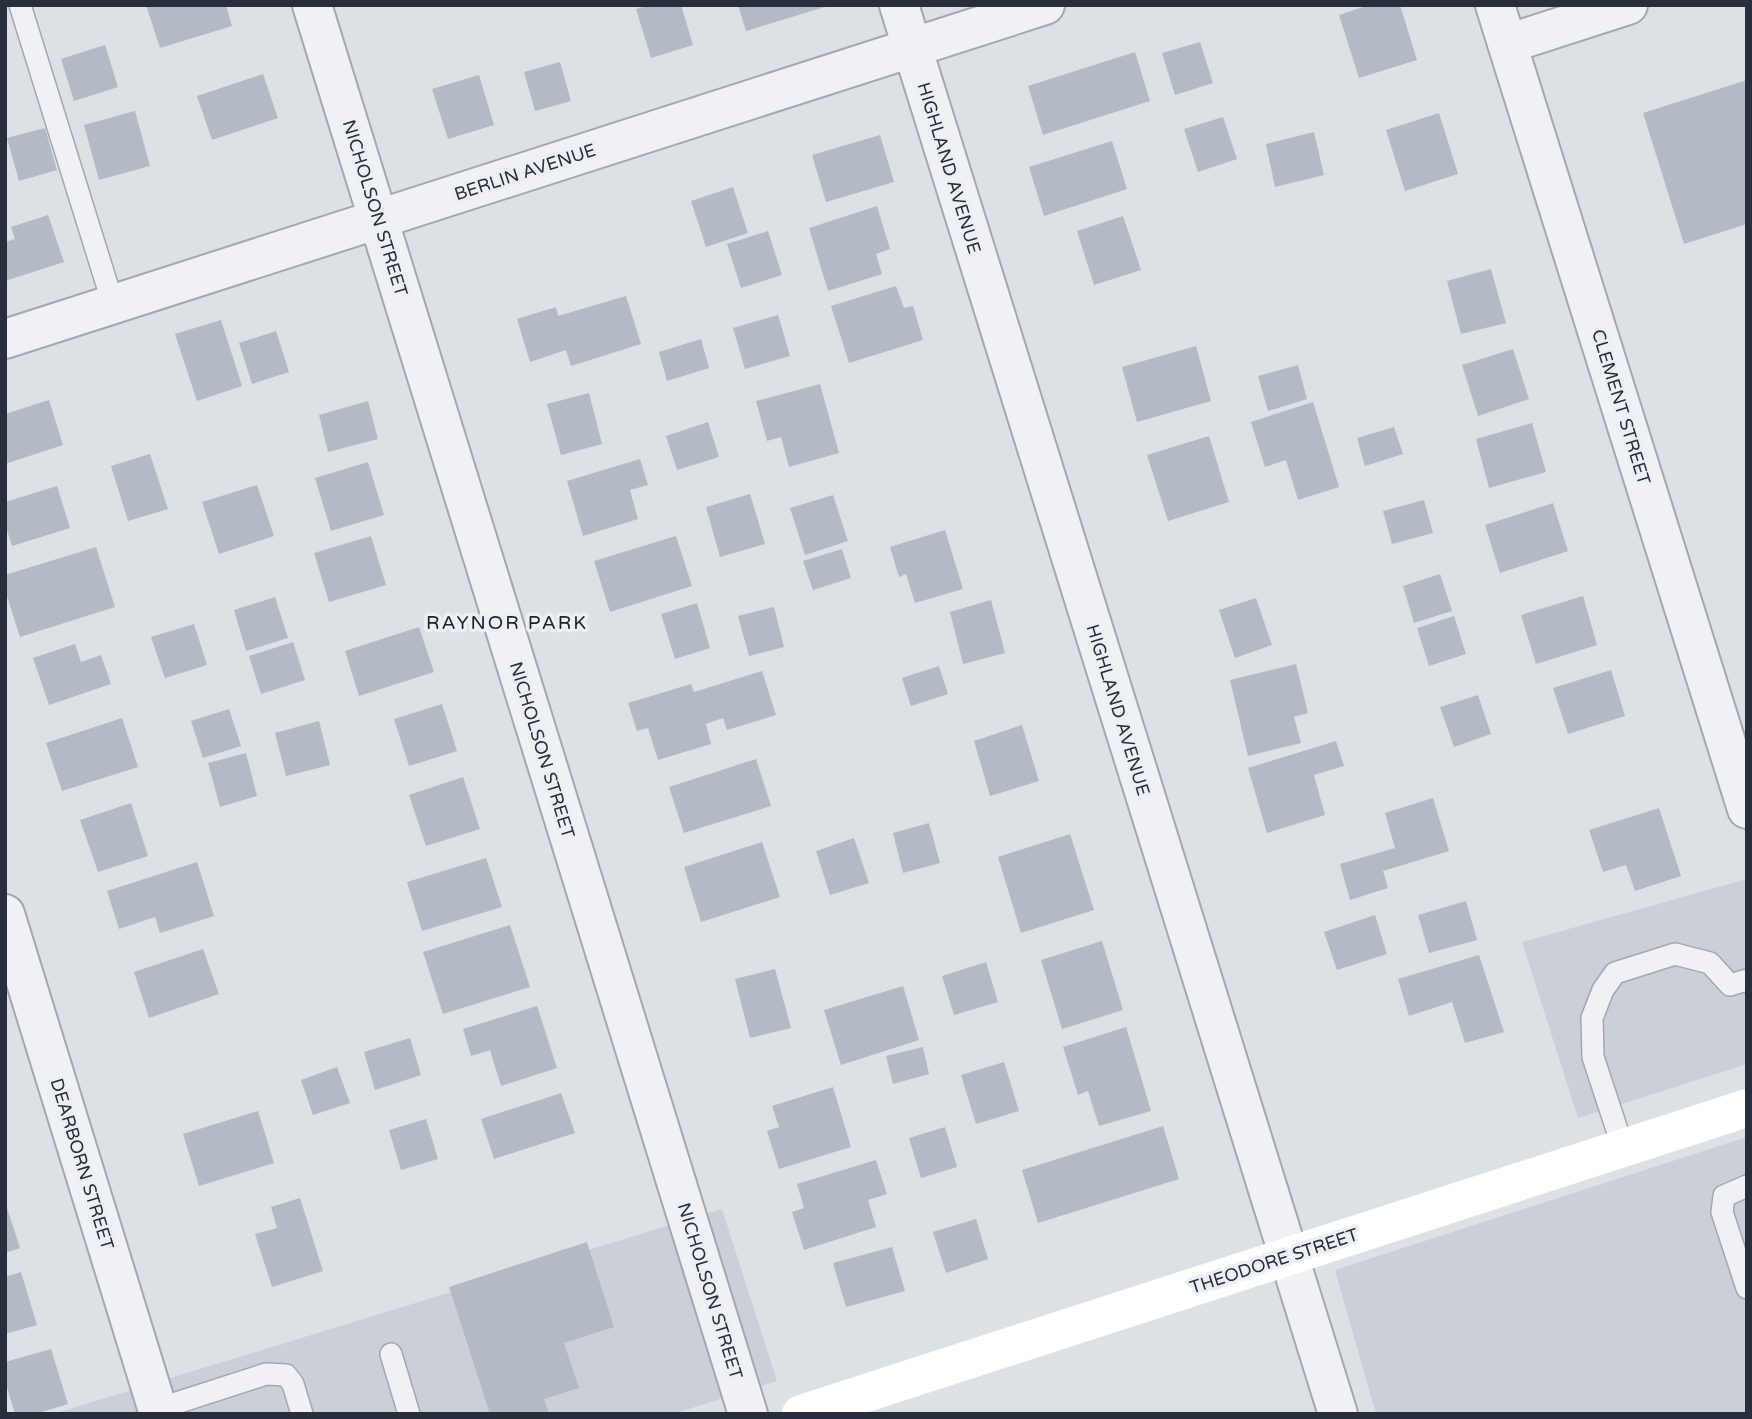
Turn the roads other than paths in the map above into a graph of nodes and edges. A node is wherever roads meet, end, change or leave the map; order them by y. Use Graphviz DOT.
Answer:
graph roads {
  1 [pos="20,5"];
  2 [pos="312,5"];
  3 [pos="899,5"];
  4 [pos="1045,5"];
  5 [pos="1494,5"];
  6 [pos="1628,5"];
  7 [pos="1507,44"];
  8 [pos="912,48"];
  9 [pos="378,219"];
  10 [pos="113,304"];
  11 [pos="5,339"];
  12 [pos="1747,809"];
  13 [pos="5,914"];
  14 [pos="1747,980"];
  15 [pos="1747,1108"];
  16 [pos="1623,1148"];
  17 [pos="1747,1186"];
  18 [pos="1288,1256"];
  19 [pos="1747,1287"];
  20 [pos="391,1354"];
  21 [pos="159,1412"];
  22 [pos="302,1414"];
  23 [pos="409,1414"];
  24 [pos="748,1414"];
  25 [pos="801,1414"];
  26 [pos="1338,1414"];
  1 -- 10 [label="lane"];
  2 -- 9 [label="street, NICHOLSON STREET"];
  3 -- 8 [label="street, HIGHLAND AVENUE"];
  4 -- 8 [label="street, BERLIN AVENUE"];
  5 -- 7 [label="street, CLEMENT STREET"];
  6 -- 7 [label="street"];
  7 -- 12 [label="street, CLEMENT STREET"];
  8 -- 9 [label="street, BERLIN AVENUE"];
  8 -- 18 [label="street, HIGHLAND AVENUE"];
  9 -- 10 [label="street, BERLIN AVENUE"];
  9 -- 24 [label="street, NICHOLSON STREET"];
  10 -- 11 [label="street, BERLIN AVENUE"];
  13 -- 21 [label="street, DEARBORN STREET"];
  14 -- 16 [label="lane"];
  15 -- 16 [label="main road, THEODORE STREET"];
  16 -- 18 [label="main road, THEODORE STREET"];
  17 -- 19 [label="lane"];
  18 -- 25 [label="main road, THEODORE STREET"];
  18 -- 26 [label="street, HIGHLAND AVENUE"];
  20 -- 23 [label="lane"];
  21 -- 22 [label="lane"];
}
